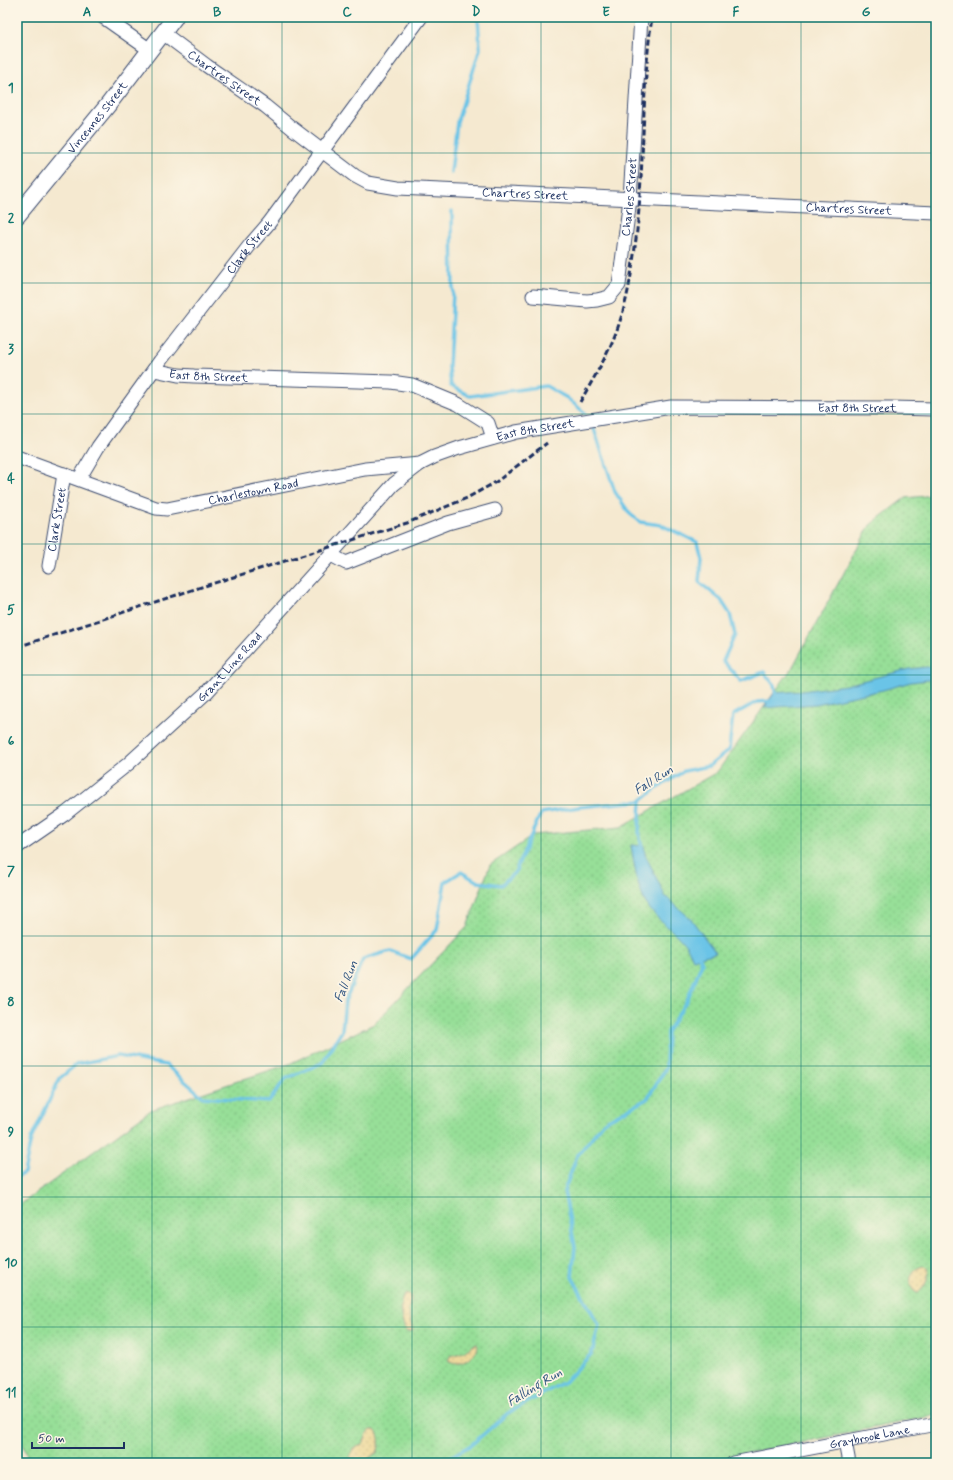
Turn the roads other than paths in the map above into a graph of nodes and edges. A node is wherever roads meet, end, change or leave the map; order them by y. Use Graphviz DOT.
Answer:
graph roads {
  1 [pos="103,17"];
  2 [pos="175,17"];
  3 [pos="422,17"];
  4 [pos="641,17"];
  5 [pos="163,32"];
  6 [pos="150,50"];
  7 [pos="322,152"];
  8 [pos="630,199"];
  9 [pos="936,213"];
  10 [pos="17,216"];
  11 [pos="533,296"];
  12 [pos="154,370"];
  13 [pos="936,409"];
  14 [pos="493,438"];
  15 [pos="17,457"];
  16 [pos="420,464"];
  17 [pos="64,474"];
  18 [pos="79,479"];
  19 [pos="495,510"];
  20 [pos="332,554"];
  21 [pos="49,566"];
  22 [pos="17,847"];
  23 [pos="936,1424"];
  24 [pos="845,1442"];
  25 [pos="733,1463"];
  26 [pos="849,1463"];
  1 -- 6 [label="street"];
  2 -- 5 [label="main road, Vincennes Street"];
  3 -- 7 [label="street, Clark Street"];
  4 -- 8 [label="street, Charles Street"];
  5 -- 6 [label="main road, Vincennes Street"];
  5 -- 7 [label="street, Chartres Street"];
  6 -- 10 [label="main road, Vincennes Street"];
  7 -- 8 [label="street, Chartres Street"];
  7 -- 12 [label="street, Clark Street"];
  8 -- 9 [label="street, Chartres Street"];
  8 -- 11 [label="street, Charles Street"];
  12 -- 14 [label="street, East 8th Street"];
  12 -- 18 [label="street, Clark Street"];
  13 -- 14 [label="street, East 8th Street"];
  14 -- 16 [label="street, Charlestown Road"];
  15 -- 17 [label="street, Charlestown Road"];
  16 -- 18 [label="street, Charlestown Road"];
  16 -- 20 [label="street, Grant Line Road"];
  17 -- 18 [label="street, Charlestown Road"];
  17 -- 21 [label="street, Clark Street"];
  19 -- 20 [label="street"];
  20 -- 22 [label="street, Grant Line Road"];
  23 -- 24 [label="street, Graybrook Lane"];
  24 -- 25 [label="street, Graybrook Lane"];
  24 -- 26 [label="street"];
}
